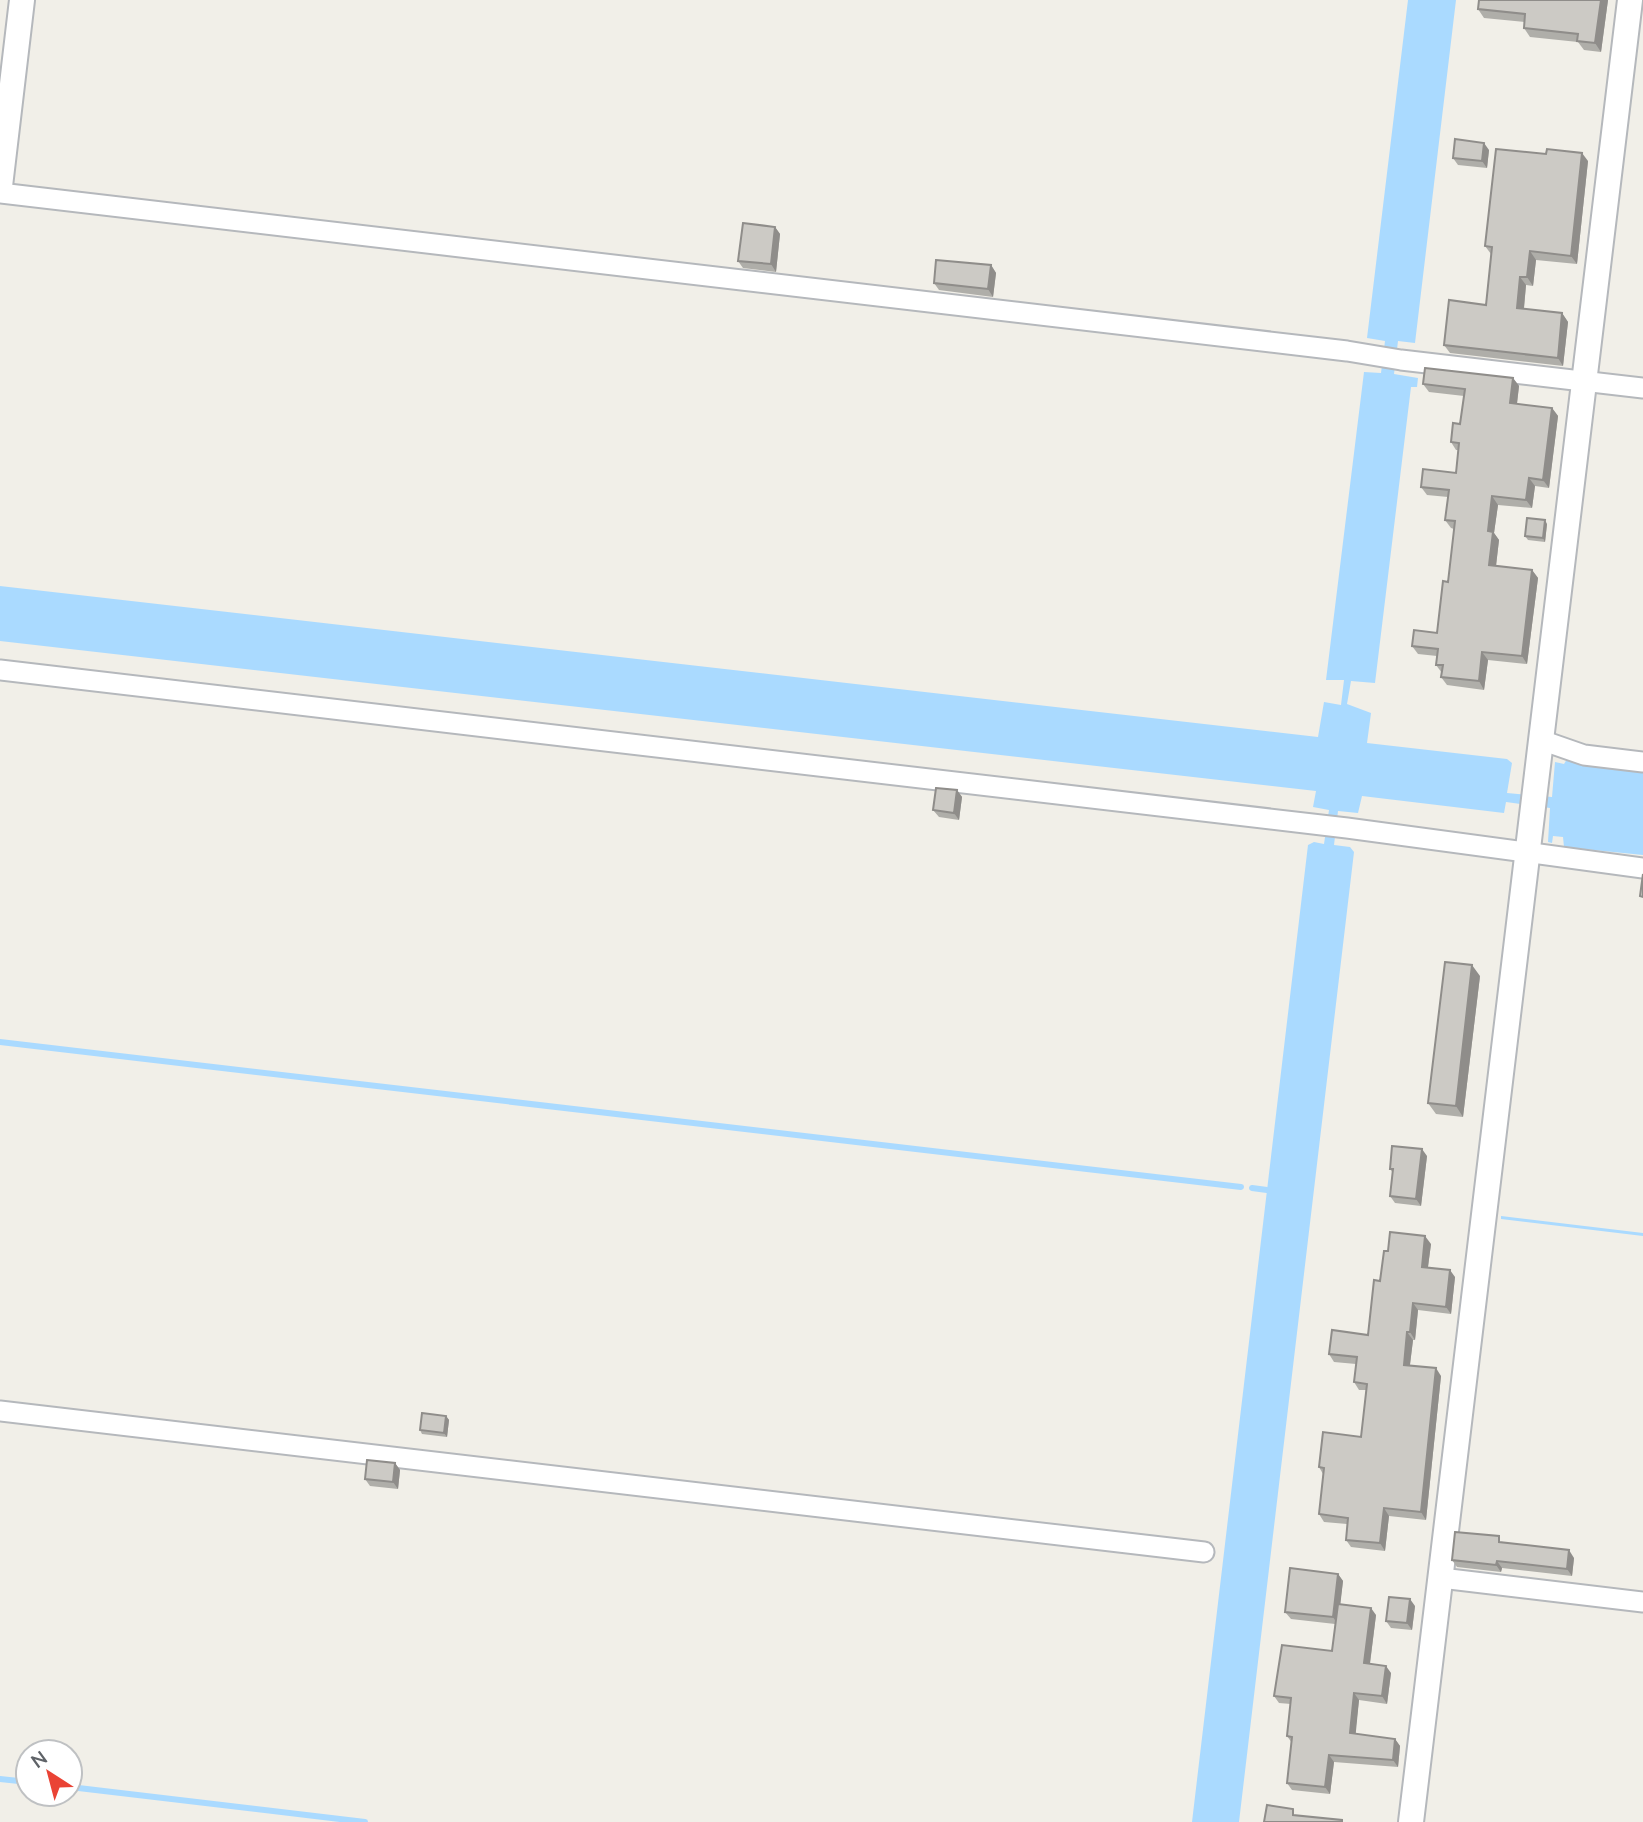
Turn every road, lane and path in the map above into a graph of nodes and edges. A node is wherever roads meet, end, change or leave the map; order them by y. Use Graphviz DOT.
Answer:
graph roads {
  1 [pos="22,0"];
  2 [pos="1630,0"];
  3 [pos="0,186"];
  4 [pos="0,193"];
  5 [pos="1584,381"];
  6 [pos="1643,388"];
  7 [pos="0,670"];
  8 [pos="1541,740"];
  9 [pos="1643,762"];
  10 [pos="1528,854"];
  11 [pos="1643,868"];
  12 [pos="0,1410"];
  13 [pos="1204,1552"];
  14 [pos="1441,1578"];
  15 [pos="1643,1602"];
  16 [pos="1411,1822"];
  1 -- 3 [label="street"];
  2 -- 5 [label="street"];
  4 -- 5 [label="street"];
  5 -- 6 [label="street"];
  5 -- 8 [label="street"];
  7 -- 10 [label="street"];
  8 -- 9 [label="street"];
  8 -- 10 [label="street"];
  10 -- 11 [label="street"];
  10 -- 14 [label="street"];
  12 -- 13 [label="street"];
  14 -- 15 [label="street"];
  14 -- 16 [label="street"];
}
